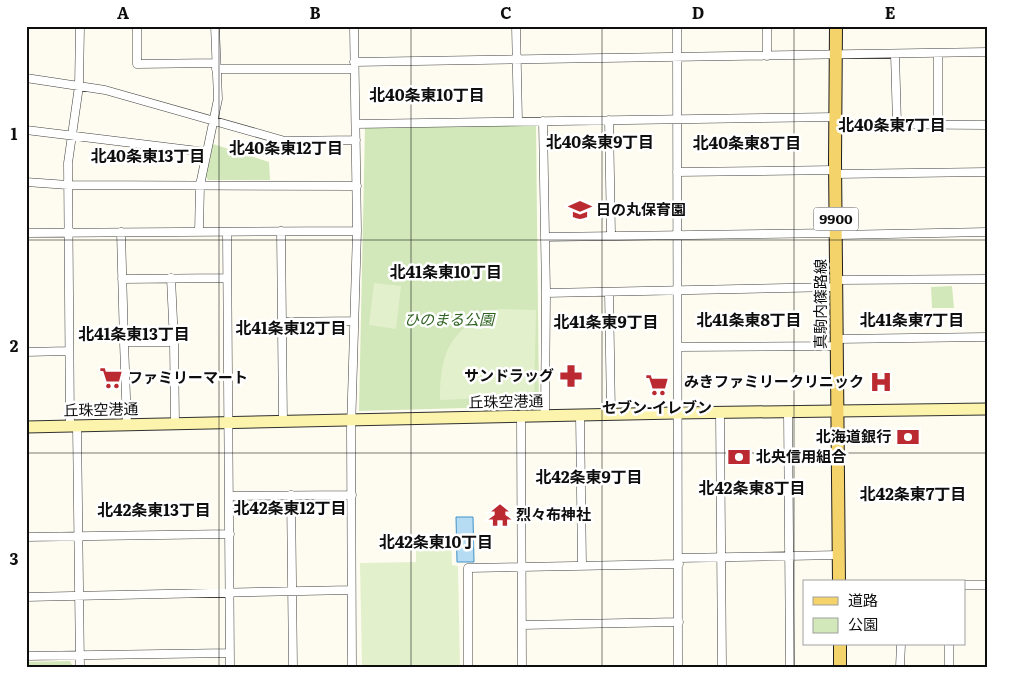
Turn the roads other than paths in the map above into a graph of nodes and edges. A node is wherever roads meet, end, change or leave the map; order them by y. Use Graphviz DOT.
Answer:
graph roads {
  1 [pos="80,26"];
  2 [pos="137,26"];
  3 [pos="215,26"];
  4 [pos="354,26"];
  5 [pos="516,26"];
  6 [pos="676,26"];
  7 [pos="767,26"];
  8 [pos="836,26"];
  9 [pos="987,52"];
  10 [pos="938,53"];
  11 [pos="894,54"];
  12 [pos="836,55"];
  13 [pos="767,56"];
  14 [pos="676,57"];
  15 [pos="515,59"];
  16 [pos="216,66"];
  17 [pos="354,66"];
  18 [pos="26,78"];
  19 [pos="79,86"];
  20 [pos="677,119"];
  21 [pos="214,120"];
  22 [pos="609,120"];
  23 [pos="837,120"];
  24 [pos="518,121"];
  25 [pos="543,121"];
  26 [pos="356,124"];
  27 [pos="897,124"];
  28 [pos="938,124"];
  29 [pos="987,125"];
  30 [pos="26,130"];
  31 [pos="73,134"];
  32 [pos="356,140"];
  33 [pos="206,152"];
  34 [pos="677,172"];
  35 [pos="835,172"];
  36 [pos="987,172"];
  37 [pos="26,182"];
  38 [pos="68,185"];
  39 [pos="200,185"];
  40 [pos="357,186"];
  41 [pos="357,231"];
  42 [pos="68,232"];
  43 [pos="121,232"];
  44 [pos="199,232"];
  45 [pos="226,232"];
  46 [pos="281,232"];
  47 [pos="987,232"];
  48 [pos="26,233"];
  49 [pos="678,234"];
  50 [pos="837,234"];
  51 [pos="611,235"];
  52 [pos="545,237"];
  53 [pos="171,278"];
  54 [pos="227,278"];
  55 [pos="122,279"];
  56 [pos="987,279"];
  57 [pos="837,284"];
  58 [pos="678,290"];
  59 [pos="609,292"];
  60 [pos="546,293"];
  61 [pos="354,321"];
  62 [pos="282,322"];
  63 [pos="987,337"];
  64 [pos="124,342"];
  65 [pos="174,342"];
  66 [pos="837,343"];
  67 [pos="678,348"];
  68 [pos="69,351"];
  69 [pos="26,352"];
  70 [pos="987,409"];
  71 [pos="837,411"];
  72 [pos="720,412"];
  73 [pos="788,412"];
  74 [pos="676,413"];
  75 [pos="611,414"];
  76 [pos="580,415"];
  77 [pos="521,416"];
  78 [pos="545,416"];
  79 [pos="351,421"];
  80 [pos="283,422"];
  81 [pos="228,423"];
  82 [pos="175,424"];
  83 [pos="127,425"];
  84 [pos="74,426"];
  85 [pos="26,427"];
  86 [pos="291,495"];
  87 [pos="352,495"];
  88 [pos="230,496"];
  89 [pos="230,534"];
  90 [pos="78,536"];
  91 [pos="26,537"];
  92 [pos="790,555"];
  93 [pos="839,555"];
  94 [pos="721,557"];
  95 [pos="679,561"];
  96 [pos="582,566"];
  97 [pos="522,567"];
  98 [pos="839,580"];
  99 [pos="966,585"];
  100 [pos="987,585"];
  101 [pos="351,590"];
  102 [pos="292,592"];
  103 [pos="229,594"];
  104 [pos="79,596"];
  105 [pos="26,597"];
  106 [pos="679,622"];
  107 [pos="522,624"];
  108 [pos="840,646"];
  109 [pos="901,646"];
  110 [pos="949,646"];
  111 [pos="230,653"];
  112 [pos="80,655"];
  113 [pos="26,656"];
  114 [pos="80,667"];
  115 [pos="230,667"];
  116 [pos="293,667"];
  117 [pos="352,667"];
  118 [pos="468,667"];
  119 [pos="522,667"];
  120 [pos="678,667"];
  121 [pos="722,667"];
  122 [pos="790,667"];
  123 [pos="840,667"];
  124 [pos="900,667"];
  125 [pos="949,667"];
  1 -- 19 [label="street"];
  2 -- 16 [label="street"];
  3 -- 16 [label="street"];
  4 -- 17 [label="street"];
  5 -- 15 [label="street"];
  6 -- 14 [label="street"];
  7 -- 13 [label="street"];
  8 -- 12 [label="main road, 真駒内篠路線 / 9900"];
  9 -- 10 [label="street"];
  10 -- 11 [label="street"];
  10 -- 28 [label="street"];
  11 -- 12 [label="street"];
  11 -- 27 [label="street"];
  12 -- 13 [label="street"];
  12 -- 23 [label="main road, 真駒内篠路線 / 9900"];
  13 -- 14 [label="street"];
  14 -- 15 [label="street"];
  14 -- 20 [label="street"];
  15 -- 17 [label="street"];
  15 -- 24 [label="street"];
  16 -- 17 [label="street"];
  16 -- 21 [label="street"];
  17 -- 26 [label="street"];
  18 -- 19 [label="street"];
  19 -- 21 [label="street"];
  19 -- 31 [label="street"];
  20 -- 22 [label="street"];
  20 -- 23 [label="street"];
  20 -- 34 [label="street"];
  21 -- 32 [label="street"];
  21 -- 33 [label="street"];
  22 -- 25 [label="street"];
  22 -- 51 [label="street"];
  23 -- 27 [label="street"];
  23 -- 35 [label="main road, 真駒内篠路線 / 9900"];
  24 -- 25 [label="street"];
  24 -- 26 [label="street"];
  25 -- 52 [label="street"];
  26 -- 32 [label="street"];
  27 -- 28 [label="street"];
  28 -- 29 [label="street"];
  30 -- 31 [label="street"];
  31 -- 33 [label="street"];
  31 -- 38 [label="street"];
  32 -- 40 [label="street"];
  33 -- 39 [label="street"];
  34 -- 35 [label="street"];
  34 -- 49 [label="street"];
  35 -- 36 [label="street"];
  35 -- 50 [label="main road, 真駒内篠路線 / 9900"];
  37 -- 38 [label="street"];
  38 -- 39 [label="street"];
  38 -- 42 [label="street"];
  39 -- 40 [label="street"];
  39 -- 44 [label="street"];
  40 -- 41 [label="street"];
  41 -- 46 [label="street"];
  41 -- 61 [label="street"];
  42 -- 43 [label="street"];
  42 -- 48 [label="street"];
  42 -- 68 [label="street"];
  43 -- 44 [label="street"];
  43 -- 55 [label="street"];
  44 -- 45 [label="street"];
  45 -- 46 [label="street"];
  45 -- 54 [label="street"];
  46 -- 62 [label="street"];
  47 -- 50 [label="street"];
  49 -- 50 [label="street"];
  49 -- 51 [label="street"];
  49 -- 58 [label="street"];
  50 -- 57 [label="main road, 真駒内篠路線 / 9900"];
  51 -- 52 [label="street"];
  52 -- 60 [label="street"];
  53 -- 54 [label="street"];
  53 -- 55 [label="street"];
  53 -- 65 [label="street"];
  54 -- 81 [label="street"];
  55 -- 64 [label="street"];
  56 -- 57 [label="street"];
  57 -- 58 [label="street"];
  57 -- 66 [label="main road, 真駒内篠路線 / 9900"];
  58 -- 59 [label="street"];
  58 -- 67 [label="street"];
  59 -- 60 [label="street"];
  59 -- 75 [label="street"];
  60 -- 78 [label="street"];
  61 -- 62 [label="street"];
  61 -- 79 [label="street"];
  62 -- 80 [label="street"];
  63 -- 66 [label="street"];
  64 -- 65 [label="street"];
  64 -- 83 [label="street"];
  65 -- 82 [label="street"];
  66 -- 67 [label="street"];
  66 -- 71 [label="main road, 真駒内篠路線 / 9900"];
  67 -- 74 [label="street"];
  68 -- 69 [label="street"];
  68 -- 84 [label="street"];
  70 -- 71 [label="main road, 丘珠空港通"];
  71 -- 73 [label="main road, 丘珠空港通"];
  71 -- 93 [label="main road, 真駒内篠路線 / 9900"];
  72 -- 73 [label="main road, 丘珠空港通"];
  72 -- 74 [label="main road, 丘珠空港通"];
  72 -- 94 [label="street"];
  73 -- 92 [label="street"];
  74 -- 75 [label="main road, 丘珠空港通"];
  74 -- 95 [label="street"];
  75 -- 76 [label="main road, 丘珠空港通"];
  76 -- 78 [label="main road, 丘珠空港通"];
  76 -- 96 [label="street"];
  77 -- 78 [label="main road, 丘珠空港通"];
  77 -- 79 [label="main road, 丘珠空港通"];
  77 -- 97 [label="street"];
  79 -- 80 [label="main road, 丘珠空港通"];
  79 -- 87 [label="street"];
  80 -- 81 [label="main road, 丘珠空港通"];
  81 -- 82 [label="main road, 丘珠空港通"];
  81 -- 88 [label="street"];
  82 -- 83 [label="main road, 丘珠空港通"];
  83 -- 84 [label="main road, 丘珠空港通"];
  84 -- 85 [label="main road, 丘珠空港通"];
  84 -- 90 [label="street"];
  86 -- 87 [label="street"];
  86 -- 88 [label="street"];
  86 -- 102 [label="street"];
  87 -- 101 [label="street"];
  88 -- 89 [label="street"];
  89 -- 90 [label="street"];
  89 -- 103 [label="street"];
  90 -- 91 [label="street"];
  90 -- 104 [label="street"];
  92 -- 93 [label="street"];
  92 -- 94 [label="street"];
  92 -- 122 [label="street"];
  93 -- 98 [label="main road, 真駒内篠路線 / 9900"];
  94 -- 95 [label="street"];
  94 -- 121 [label="street"];
  95 -- 96 [label="street"];
  95 -- 106 [label="street"];
  96 -- 97 [label="street"];
  97 -- 107 [label="street"];
  97 -- 118 [label="street"];
  99 -- 100 [label="street"];
  101 -- 102 [label="street"];
  101 -- 117 [label="street"];
  102 -- 103 [label="street"];
  102 -- 116 [label="street"];
  103 -- 104 [label="street"];
  103 -- 111 [label="street"];
  104 -- 105 [label="street"];
  104 -- 112 [label="street"];
  106 -- 107 [label="street"];
  106 -- 120 [label="street"];
  107 -- 119 [label="street"];
  108 -- 123 [label="main road"];
  109 -- 124 [label="street"];
  110 -- 125 [label="street"];
  111 -- 112 [label="street"];
  111 -- 115 [label="street"];
  112 -- 113 [label="street"];
  112 -- 114 [label="street"];
}
